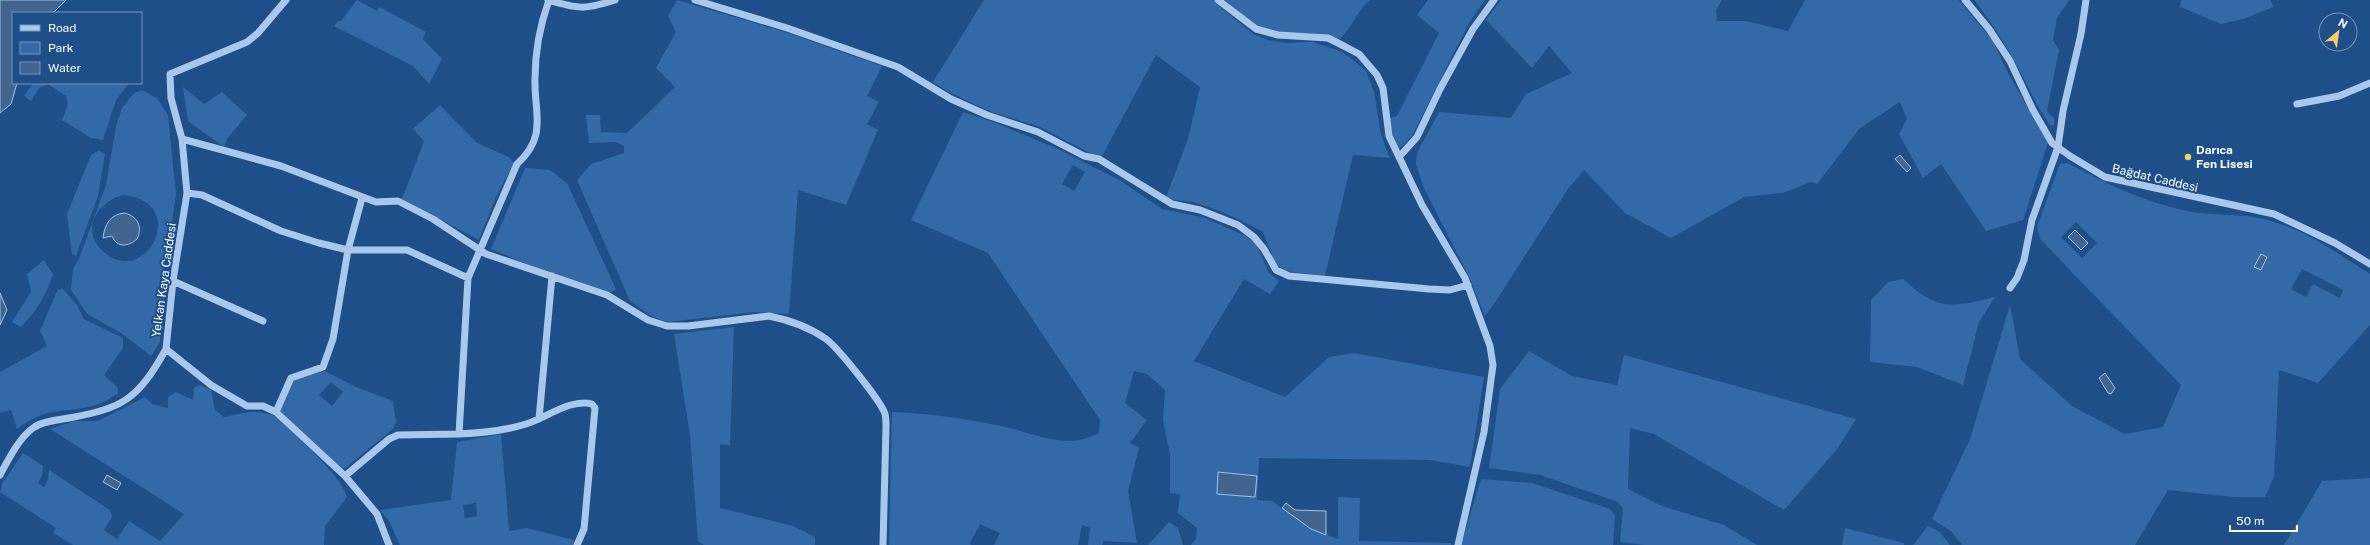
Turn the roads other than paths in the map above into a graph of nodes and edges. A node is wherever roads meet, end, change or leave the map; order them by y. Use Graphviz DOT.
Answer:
graph roads {
  1 [pos="286,0"];
  2 [pos="548,0"];
  3 [pos="615,0"];
  4 [pos="695,0"];
  5 [pos="1218,0"];
  6 [pos="1494,0"];
  7 [pos="1965,0"];
  8 [pos="2086,0"];
  9 [pos="2370,83"];
  10 [pos="2297,104"];
  11 [pos="182,139"];
  12 [pos="2058,147"];
  13 [pos="1399,157"];
  14 [pos="187,193"];
  15 [pos="362,198"];
  16 [pos="348,250"];
  17 [pos="482,250"];
  18 [pos="2370,264"];
  19 [pos="552,276"];
  20 [pos="468,278"];
  21 [pos="173,281"];
  22 [pos="1468,285"];
  23 [pos="2010,288"];
  24 [pos="263,321"];
  25 [pos="166,350"];
  26 [pos="276,412"];
  27 [pos="538,419"];
  28 [pos="459,434"];
  29 [pos="0,475"];
  30 [pos="344,476"];
  31 [pos="389,545"];
  32 [pos="577,545"];
  33 [pos="882,545"];
  34 [pos="1458,545"];
  1 -- 11 [label="street, Yelkan Kaya Caddesi"];
  2 -- 3 [label="street"];
  2 -- 17 [label="street"];
  4 -- 22 [label="street"];
  5 -- 13 [label="street"];
  6 -- 13 [label="street"];
  7 -- 12 [label="street, Bağdat Caddesi"];
  8 -- 12 [label="street"];
  9 -- 10 [label="street"];
  11 -- 14 [label="street, Yelkan Kaya Caddesi"];
  11 -- 15 [label="street"];
  12 -- 18 [label="street, Bağdat Caddesi"];
  12 -- 23 [label="street"];
  13 -- 22 [label="street"];
  14 -- 16 [label="street"];
  14 -- 21 [label="street, Yelkan Kaya Caddesi"];
  15 -- 16 [label="street"];
  15 -- 17 [label="street"];
  16 -- 20 [label="street"];
  16 -- 26 [label="street"];
  17 -- 19 [label="street"];
  17 -- 20 [label="street"];
  19 -- 27 [label="street"];
  19 -- 33 [label="street"];
  20 -- 28 [label="street"];
  21 -- 24 [label="street"];
  21 -- 25 [label="street, Yelkan Kaya Caddesi"];
  22 -- 34 [label="street"];
  25 -- 26 [label="street, Yelkan Kaya Caddesi"];
  25 -- 29 [label="street"];
  26 -- 30 [label="street, Yelkan Kaya Caddesi"];
  27 -- 28 [label="street"];
  27 -- 32 [label="street"];
  28 -- 30 [label="street"];
  30 -- 31 [label="street, Yelkan Kaya Caddesi"];
}
